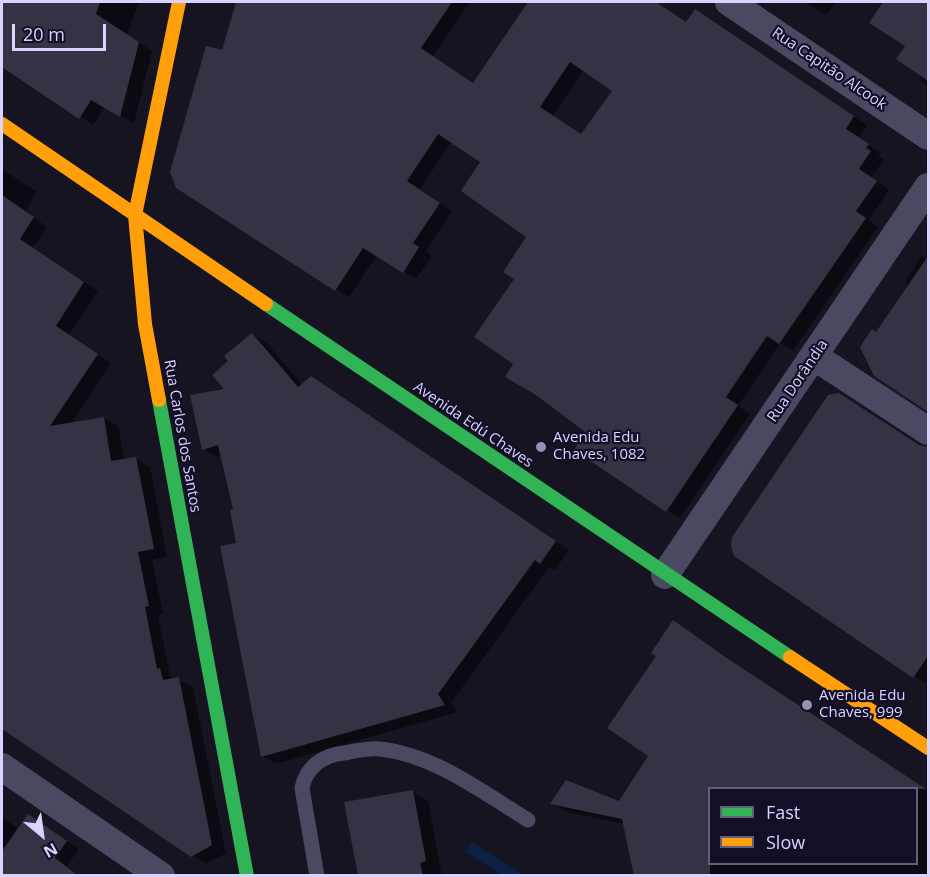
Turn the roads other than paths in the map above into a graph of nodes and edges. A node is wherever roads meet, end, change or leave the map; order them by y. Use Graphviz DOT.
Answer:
graph roads {
  1 [pos="179,2"];
  2 [pos="729,2"];
  3 [pos="2,124"];
  4 [pos="928,136"];
  5 [pos="928,187"];
  6 [pos="135,215"];
  7 [pos="815,357"];
  8 [pos="928,431"];
  9 [pos="665,574"];
  10 [pos="928,748"];
  11 [pos="2,767"];
  12 [pos="528,820"];
  13 [pos="161,876"];
  14 [pos="247,876"];
  15 [pos="317,876"];
  1 -- 6 [label="main road, Rua Carlos dos Santos"];
  2 -- 4 [label="street, Rua Capitão Alcook"];
  3 -- 6 [label="main road, Avenida Edú Chaves"];
  5 -- 7 [label="street, Rua Dorândia"];
  6 -- 9 [label="main road, Avenida Edú Chaves"];
  6 -- 14 [label="main road, Rua Carlos dos Santos"];
  7 -- 8 [label="street"];
  7 -- 9 [label="street, Rua Dorândia"];
  9 -- 10 [label="main road, Avenida Edú Chaves"];
  11 -- 13 [label="street"];
  12 -- 15 [label="lane"];
}
